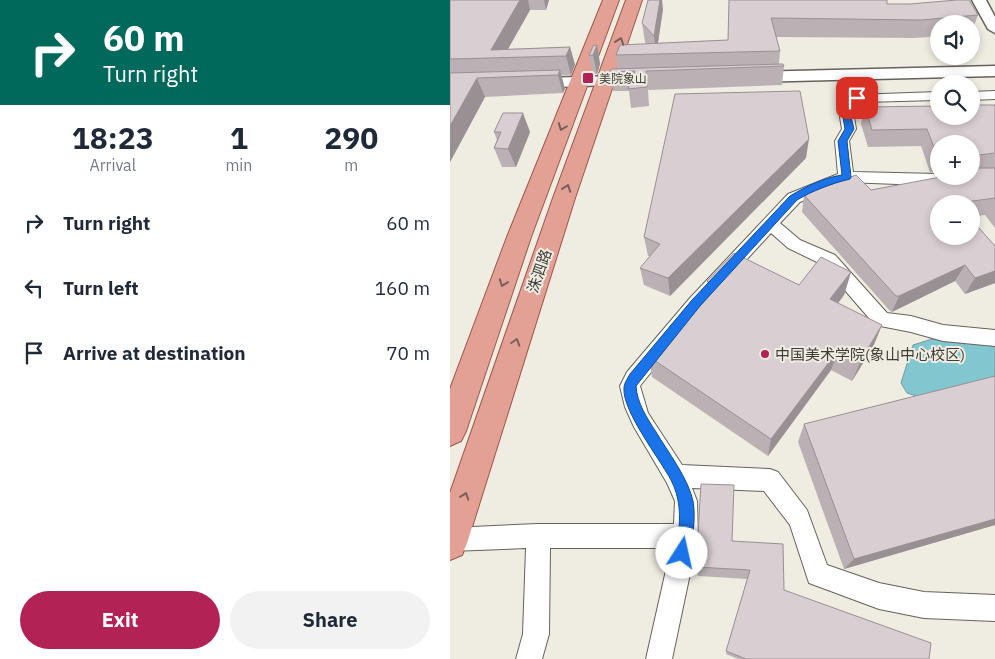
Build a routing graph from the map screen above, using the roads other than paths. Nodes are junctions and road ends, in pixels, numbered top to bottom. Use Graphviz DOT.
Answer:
graph roads {
  1 [pos="611,0"];
  2 [pos="634,0"];
  3 [pos="979,0"];
  4 [pos="995,29"];
  5 [pos="995,71"];
  6 [pos="735,78"];
  7 [pos="639,80"];
  8 [pos="593,81"];
  9 [pos="516,83"];
  10 [pos="995,95"];
  11 [pos="930,96"];
  12 [pos="980,96"];
  13 [pos="846,177"];
  14 [pos="995,178"];
  15 [pos="770,224"];
  16 [pos="995,338"];
  17 [pos="450,431"];
  18 [pos="676,476"];
  19 [pos="538,536"];
  20 [pos="686,536"];
  21 [pos="450,540"];
  22 [pos="995,608"];
  23 [pos="529,659"];
  24 [pos="659,659"];
  1 -- 8 [label="main road, 洙泗路"];
  8 -- 2 [label="main road, 洙泗路, one-way"];
  3 -- 4 [label="street"];
  5 -- 6 [label="street"];
  7 -- 8 [label="street"];
  8 -- 9 [label="street"];
  8 -- 17 [label="main road, 洙泗路, one-way"];
  21 -- 8 [label="main road, 洙泗路, one-way"];
  10 -- 12 [label="street"];
  11 -- 13 [label="street"];
  13 -- 14 [label="street"];
  13 -- 15 [label="street"];
  15 -- 16 [label="street"];
  15 -- 18 [label="street"];
  18 -- 20 [label="street"];
  18 -- 22 [label="street"];
  19 -- 20 [label="street"];
  19 -- 21 [label="street"];
  19 -- 23 [label="street"];
  20 -- 24 [label="street"];
}
